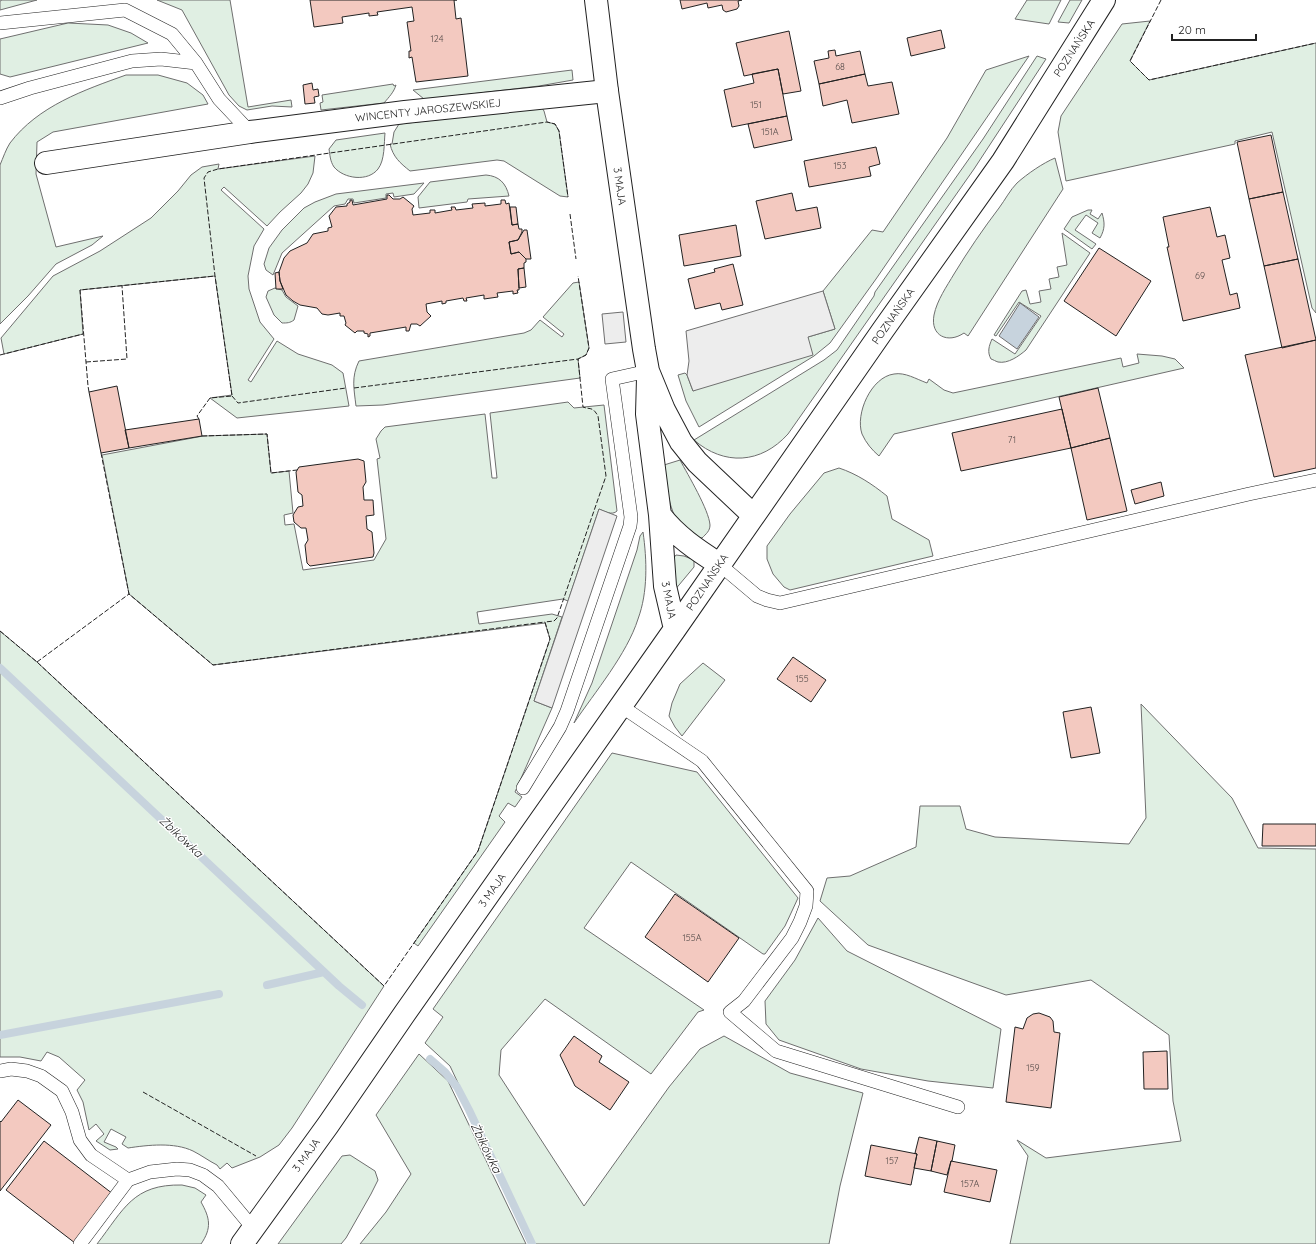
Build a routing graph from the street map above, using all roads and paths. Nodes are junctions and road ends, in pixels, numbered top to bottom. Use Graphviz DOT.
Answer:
graph roads {
  1 [pos="596,0"];
  2 [pos="1104,0"];
  3 [pos="0,23"];
  4 [pos="196,63"];
  5 [pos="606,91"];
  6 [pos="0,98"];
  7 [pos="250,132"];
  8 [pos="46,163"];
  9 [pos="648,371"];
  10 [pos="1316,480"];
  11 [pos="660,515"];
  12 [pos="753,515"];
  13 [pos="719,564"];
  14 [pos="675,629"];
  15 [pos="621,706"];
  16 [pos="523,788"];
  17 [pos="0,1070"];
  18 [pos="958,1108"];
  19 [pos="128,1180"];
  20 [pos="247,1236"];
  21 [pos="80,1244"];
  1 -- 5 [label="main road, 3 MAJA"];
  2 -- 12 [label="main road, POZNAŃSKA"];
  3 -- 4 [label="lane"];
  4 -- 6 [label="lane"];
  4 -- 7 [label="lane"];
  5 -- 7 [label="main road, WINCENTY JAROSZEWSKIEJ"];
  5 -- 9 [label="main road, 3 MAJA"];
  7 -- 8 [label="main road, WINCENTY JAROSZEWSKIEJ"];
  9 -- 11 [label="main road, 3 MAJA"];
  9 -- 12 [label="main road, 3 MAJA"];
  9 -- 16 [label="lane"];
  10 -- 13 [label="lane"];
  11 -- 13 [label="main road"];
  11 -- 14 [label="main road, 3 MAJA"];
  12 -- 13 [label="main road, POZNAŃSKA"];
  13 -- 14 [label="main road, POZNAŃSKA"];
  14 -- 15 [label="main road, 3 MAJA"];
  15 -- 18 [label="lane"];
  15 -- 20 [label="main road, 3 MAJA"];
  17 -- 19 [label="lane"];
  19 -- 20 [label="lane"];
  19 -- 21 [label="lane"];
}
